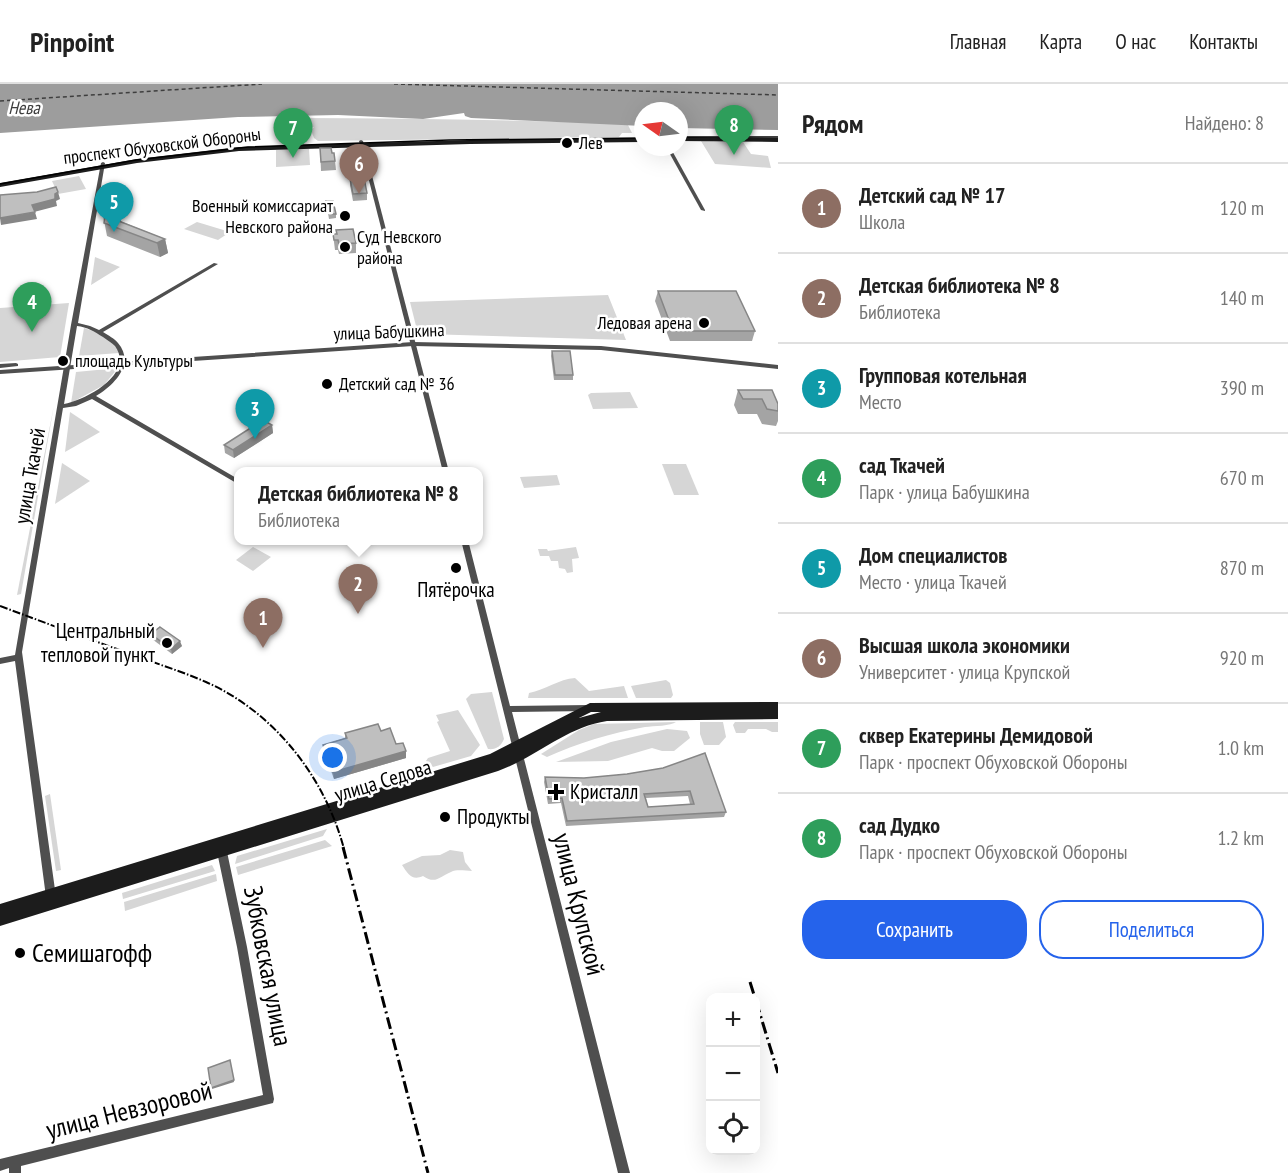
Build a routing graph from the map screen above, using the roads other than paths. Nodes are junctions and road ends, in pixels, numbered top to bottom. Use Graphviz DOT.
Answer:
graph roads {
  1 [pos="634,140"];
  2 [pos="688,140"];
  3 [pos="778,140"];
  4 [pos="361,143"];
  5 [pos="673,156"];
  6 [pos="103,165"];
  7 [pos="0,183"];
  8 [pos="703,210"];
  9 [pos="216,264"];
  10 [pos="74,325"];
  11 [pos="99,332"];
  12 [pos="413,341"];
  13 [pos="123,361"];
  14 [pos="778,362"];
  15 [pos="68,365"];
  16 [pos="0,366"];
  17 [pos="778,367"];
  18 [pos="0,372"];
  19 [pos="91,396"];
  20 [pos="64,407"];
  21 [pos="445,467"];
  22 [pos="234,480"];
  23 [pos="465,545"];
  24 [pos="18,657"];
  25 [pos="0,661"];
  26 [pos="778,706"];
  27 [pos="590,708"];
  28 [pos="508,709"];
  29 [pos="778,714"];
  30 [pos="518,753"];
  31 [pos="221,847"];
  32 [pos="51,899"];
  33 [pos="0,910"];
  34 [pos="0,920"];
  35 [pos="269,1099"];
  36 [pos="0,1165"];
  37 [pos="15,1167"];
  38 [pos="624,1173"];
  1 -- 4 [label="main road, проспект Обуховской Обороны"];
  2 -- 3 [label="main road"];
  4 -- 6 [label="main road, проспект Обуховской Обороны"];
  4 -- 12 [label="street"];
  5 -- 8 [label="street"];
  6 -- 7 [label="main road, проспект Обуховской Обороны"];
  6 -- 10 [label="street, улица Ткачей"];
  9 -- 11 [label="street"];
  10 -- 11 [label="street"];
  10 -- 15 [label="street, улица Ткачей"];
  11 -- 13 [label="street"];
  12 -- 13 [label="street, улица Бабушкина"];
  12 -- 14 [label="street, улица Бабушкина"];
  12 -- 17 [label="street, улица Бабушкина"];
  12 -- 21 [label="street"];
  13 -- 15 [label="street, улица Бабушкина"];
  13 -- 19 [label="street"];
  15 -- 16 [label="street, улица Бабушкина"];
  15 -- 18 [label="street, улица Бабушкина"];
  15 -- 20 [label="street, улица Ткачей"];
  19 -- 20 [label="street"];
  19 -- 22 [label="street"];
  20 -- 24 [label="street, улица Ткачей"];
  23 -- 28 [label="street, улица Крупской"];
  24 -- 25 [label="street"];
  24 -- 32 [label="street, улица Ткачей"];
  26 -- 27 [label="main road, улица Седова"];
  27 -- 28 [label="street, улица Седова"];
  27 -- 30 [label="main road, улица Седова"];
  28 -- 30 [label="street, улица Крупской"];
  29 -- 30 [label="main road, улица Седова"];
  30 -- 31 [label="main road, улица Седова"];
  30 -- 38 [label="street, улица Крупской"];
  31 -- 32 [label="main road, улица Седова"];
  31 -- 35 [label="street, Зубковская улица"];
  32 -- 33 [label="main road, улица Седова"];
  32 -- 34 [label="main road, улица Седова"];
  35 -- 37 [label="street, улица Невзоровой"];
  36 -- 37 [label="street, улица Невзоровой"];
}
